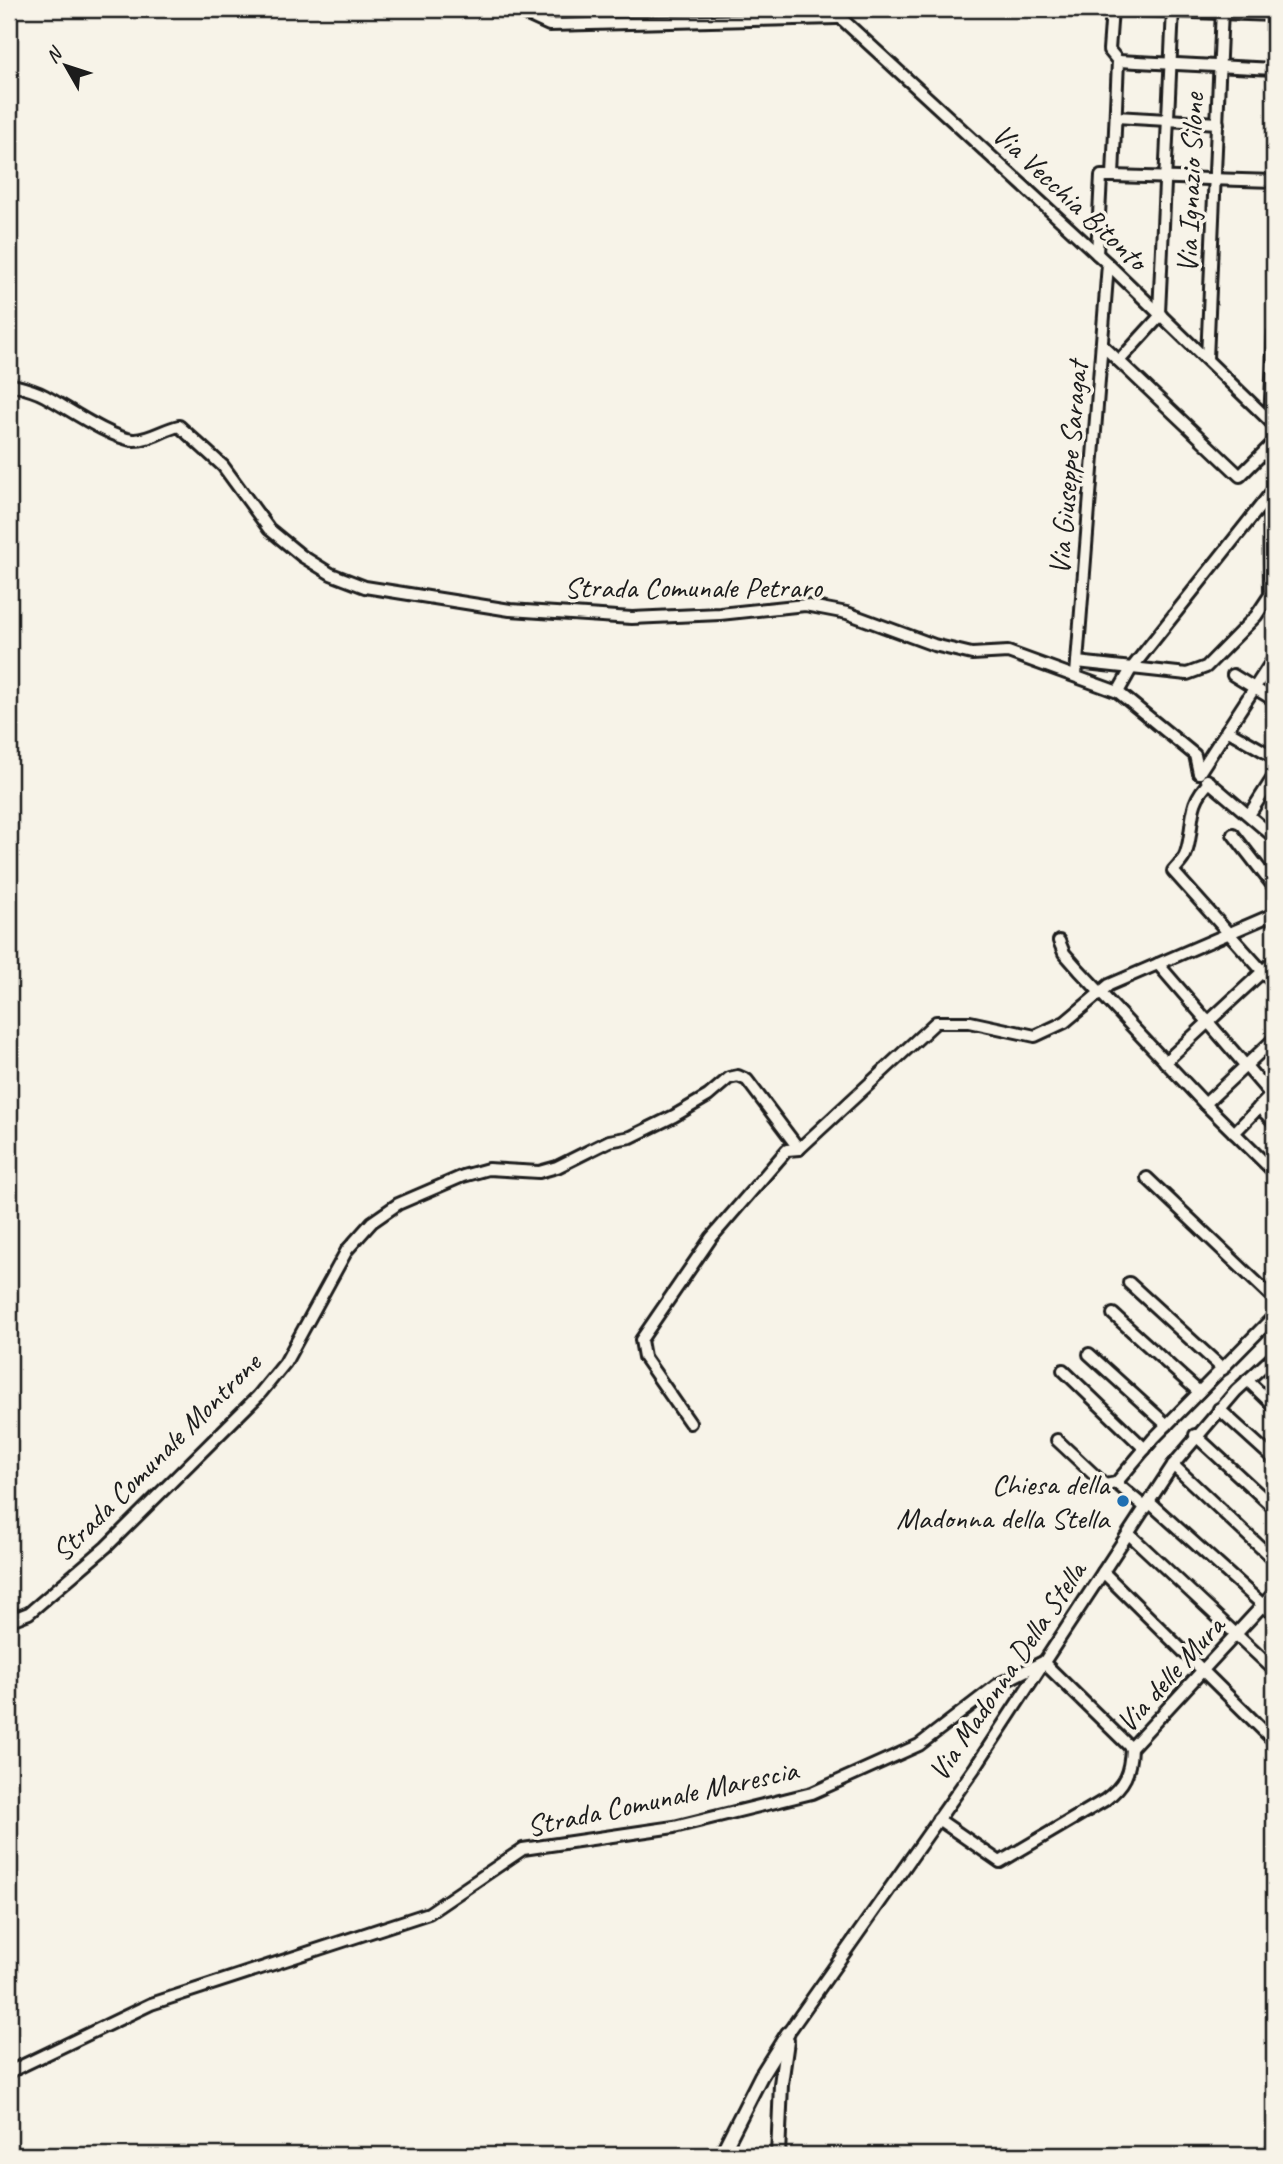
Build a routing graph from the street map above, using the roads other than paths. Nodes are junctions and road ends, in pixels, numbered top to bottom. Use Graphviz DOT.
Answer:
graph roads {
  1 [pos="514,9"];
  2 [pos="1112,9"];
  3 [pos="1173,10"];
  4 [pos="1222,11"];
  5 [pos="834,13"];
  6 [pos="1274,15"];
  7 [pos="1118,61"];
  8 [pos="1170,65"];
  9 [pos="1220,67"];
  10 [pos="1274,69"];
  11 [pos="1116,117"];
  12 [pos="1169,120"];
  13 [pos="1218,123"];
  14 [pos="1113,176"];
  15 [pos="1167,178"];
  16 [pos="1216,179"];
  17 [pos="1274,181"];
  18 [pos="1097,254"];
  19 [pos="1108,264"];
  20 [pos="1160,314"];
  21 [pos="1274,333"];
  22 [pos="1102,345"];
  23 [pos="1207,359"];
  24 [pos="1119,361"];
  25 [pos="9,384"];
  26 [pos="1272,423"];
  27 [pos="1274,442"];
  28 [pos="1272,492"];
  29 [pos="1274,659"];
  30 [pos="1077,663"];
  31 [pos="1130,669"];
  32 [pos="1076,675"];
  33 [pos="1233,676"];
  34 [pos="1254,688"];
  35 [pos="1118,692"];
  36 [pos="1274,700"];
  37 [pos="1227,730"];
  38 [pos="1274,757"];
  39 [pos="1199,773"];
  40 [pos="1274,776"];
  41 [pos="1210,782"];
  42 [pos="1249,816"];
  43 [pos="1233,834"];
  44 [pos="1274,837"];
  45 [pos="1274,887"];
  46 [pos="1274,914"];
  47 [pos="1228,933"];
  48 [pos="1059,941"];
  49 [pos="1274,961"];
  50 [pos="1158,964"];
  51 [pos="1263,972"];
  52 [pos="1274,984"];
  53 [pos="1100,992"];
  54 [pos="1208,1022"];
  55 [pos="1274,1039"];
  56 [pos="1165,1062"];
  57 [pos="1246,1066"];
  58 [pos="1273,1094"];
  59 [pos="1205,1104"];
  60 [pos="1259,1107"];
  61 [pos="1274,1122"];
  62 [pos="1234,1133"];
  63 [pos="799,1149"];
  64 [pos="1274,1172"];
  65 [pos="1147,1178"];
  66 [pos="1129,1283"];
  67 [pos="1274,1299"];
  68 [pos="1114,1314"];
  69 [pos="1274,1316"];
  70 [pos="1089,1354"];
  71 [pos="1274,1356"];
  72 [pos="1223,1369"];
  73 [pos="1063,1370"];
  74 [pos="1247,1380"];
  75 [pos="1199,1392"];
  76 [pos="1274,1406"];
  77 [pos="1219,1409"];
  78 [pos="690,1423"];
  79 [pos="1167,1424"];
  80 [pos="1195,1435"];
  81 [pos="1058,1440"];
  82 [pos="1145,1449"];
  83 [pos="1274,1459"];
  84 [pos="1173,1465"];
  85 [pos="1116,1483"];
  86 [pos="1147,1505"];
  87 [pos="1274,1508"];
  88 [pos="1129,1534"];
  89 [pos="1274,1560"];
  90 [pos="1103,1572"];
  91 [pos="1274,1593"];
  92 [pos="1264,1605"];
  93 [pos="9,1609"];
  94 [pos="1274,1615"];
  95 [pos="1237,1635"];
  96 [pos="1043,1662"];
  97 [pos="1274,1670"];
  98 [pos="1204,1672"];
  99 [pos="1274,1741"];
  100 [pos="1131,1748"];
  101 [pos="938,1819"];
  102 [pos="788,2034"];
  103 [pos="9,2072"];
  104 [pos="721,2155"];
  105 [pos="778,2155"];
  1 -- 5 [label="street"];
  2 -- 3 [label="street"];
  2 -- 7 [label="street"];
  3 -- 4 [label="street"];
  3 -- 8 [label="street"];
  4 -- 6 [label="street"];
  4 -- 9 [label="street, Via Ignazio Silone"];
  5 -- 18 [label="street, Via Vecchia Bitonto"];
  7 -- 8 [label="street"];
  7 -- 11 [label="street"];
  8 -- 9 [label="street"];
  8 -- 12 [label="street"];
  9 -- 10 [label="street"];
  9 -- 13 [label="street, Via Ignazio Silone"];
  11 -- 12 [label="street"];
  11 -- 14 [label="street"];
  12 -- 13 [label="street"];
  12 -- 15 [label="street"];
  13 -- 16 [label="street, Via Ignazio Silone"];
  14 -- 15 [label="street"];
  14 -- 18 [label="street"];
  15 -- 16 [label="street"];
  15 -- 20 [label="street"];
  16 -- 17 [label="street"];
  16 -- 23 [label="street, Via Ignazio Silone"];
  18 -- 19 [label="street, Via Vecchia Bitonto"];
  19 -- 20 [label="street, Via Vecchia Bitonto"];
  19 -- 22 [label="street, Via Giuseppe Saragat"];
  20 -- 23 [label="street, Via Vecchia Bitonto"];
  20 -- 24 [label="street"];
  21 -- 26 [label="street"];
  22 -- 24 [label="street"];
  22 -- 30 [label="street, Via Giuseppe Saragat"];
  23 -- 26 [label="street, Via Vecchia Bitonto"];
  24 -- 27 [label="street"];
  25 -- 32 [label="street, Strada Comunale Petraro"];
  28 -- 31 [label="street"];
  28 -- 31 [label="street"];
  29 -- 34 [label="street"];
  30 -- 31 [label="street"];
  30 -- 32 [label="street, Via Giuseppe Saragat"];
  31 -- 35 [label="street"];
  32 -- 35 [label="street, Strada Comunale Petraro"];
  33 -- 34 [label="street"];
  34 -- 36 [label="street"];
  34 -- 37 [label="street"];
  35 -- 39 [label="street, Strada Comunale Petraro"];
  37 -- 38 [label="street"];
  37 -- 39 [label="street"];
  39 -- 41 [label="street"];
  40 -- 42 [label="street"];
  41 -- 42 [label="street"];
  41 -- 47 [label="street"];
  42 -- 44 [label="street"];
  43 -- 45 [label="street"];
  46 -- 47 [label="street"];
  47 -- 50 [label="street"];
  47 -- 51 [label="street"];
  48 -- 53 [label="street"];
  49 -- 51 [label="street"];
  50 -- 53 [label="street"];
  50 -- 54 [label="street"];
  51 -- 52 [label="street"];
  51 -- 54 [label="street"];
  53 -- 56 [label="street"];
  53 -- 63 [label="street"];
  54 -- 56 [label="street"];
  54 -- 57 [label="street"];
  55 -- 57 [label="street"];
  56 -- 59 [label="street"];
  57 -- 58 [label="street"];
  57 -- 59 [label="street"];
  58 -- 60 [label="street"];
  59 -- 62 [label="street"];
  60 -- 61 [label="street"];
  60 -- 62 [label="street"];
  62 -- 64 [label="street"];
  63 -- 78 [label="street"];
  63 -- 93 [label="street, Strada Comunale Montrone"];
  65 -- 67 [label="street"];
  66 -- 72 [label="street"];
  68 -- 75 [label="street"];
  69 -- 72 [label="street"];
  70 -- 79 [label="street"];
  71 -- 74 [label="street, Via Madonna Della Stella"];
  72 -- 75 [label="street"];
  73 -- 82 [label="street"];
  74 -- 76 [label="street"];
  74 -- 77 [label="street, Via Madonna Della Stella"];
  75 -- 79 [label="street"];
  77 -- 80 [label="street, Via Madonna Della Stella"];
  77 -- 83 [label="street"];
  79 -- 82 [label="street"];
  80 -- 84 [label="street, Via Madonna Della Stella"];
  80 -- 87 [label="street"];
  81 -- 85 [label="street"];
  82 -- 85 [label="street"];
  84 -- 86 [label="street, Via Madonna Della Stella"];
  84 -- 89 [label="street"];
  85 -- 86 [label="street"];
  86 -- 88 [label="street, Via Madonna Della Stella"];
  86 -- 92 [label="street"];
  88 -- 90 [label="street, Via Madonna Della Stella"];
  88 -- 95 [label="street"];
  90 -- 96 [label="street, Via Madonna Della Stella"];
  90 -- 98 [label="street"];
  91 -- 92 [label="street, Via delle Mura"];
  92 -- 94 [label="street"];
  92 -- 95 [label="street, Via delle Mura"];
  95 -- 97 [label="street"];
  95 -- 98 [label="street, Via delle Mura"];
  96 -- 100 [label="street"];
  96 -- 101 [label="street, Via Madonna Della Stella"];
  96 -- 103 [label="street, Strada Comunale Marescia"];
  98 -- 99 [label="street"];
  98 -- 100 [label="street, Via delle Mura"];
  100 -- 101 [label="street, Via delle Mura"];
  101 -- 102 [label="street, Via Madonna Della Stella"];
  102 -- 104 [label="main road"];
  102 -- 105 [label="main road"];
}
